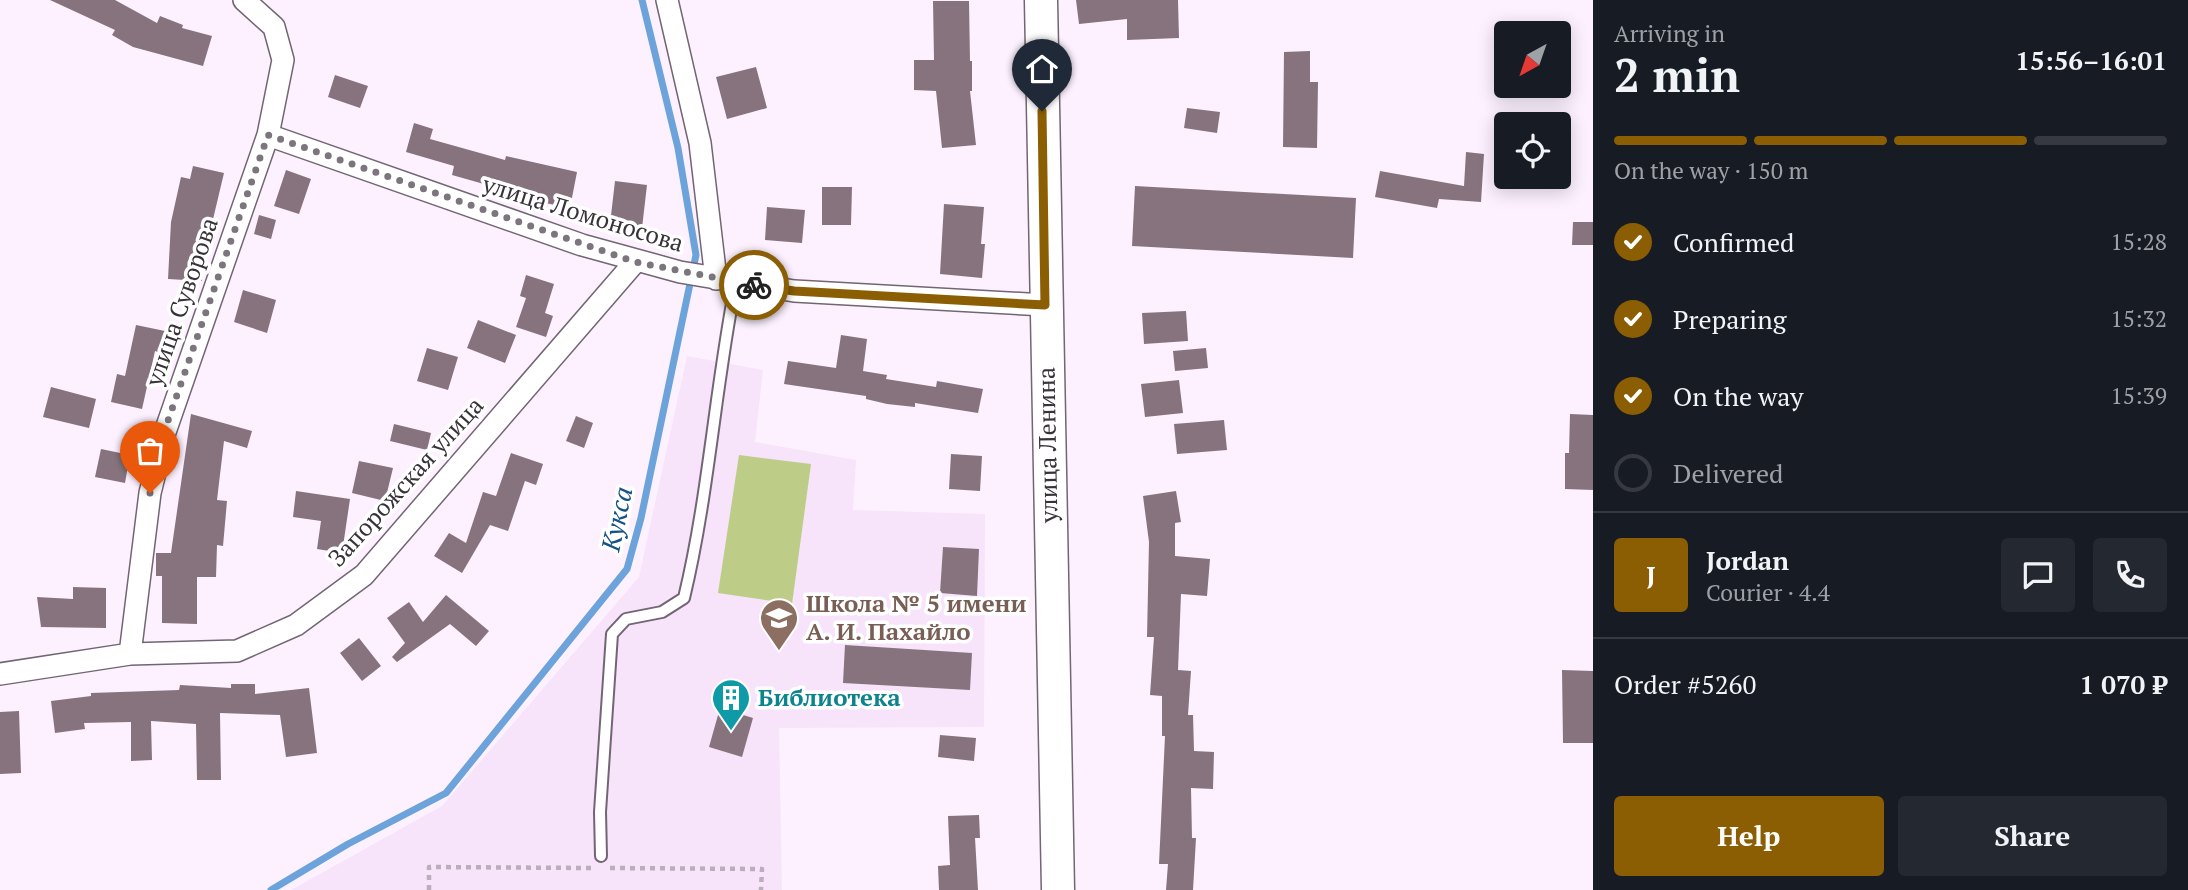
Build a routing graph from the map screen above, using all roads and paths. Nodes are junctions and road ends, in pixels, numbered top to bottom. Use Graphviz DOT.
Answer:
graph roads {
  1 [pos="244,0"];
  2 [pos="667,0"];
  3 [pos="1041,0"];
  4 [pos="268,135"];
  5 [pos="635,262"];
  6 [pos="718,279"];
  7 [pos="1045,305"];
  8 [pos="130,654"];
  9 [pos="0,674"];
  10 [pos="601,856"];
  11 [pos="429,890"];
  12 [pos="761,890"];
  13 [pos="1058,890"];
  1 -- 4 [label="street"];
  2 -- 6 [label="street"];
  3 -- 7 [label="street, улица Ленина"];
  4 -- 5 [label="street, улица Ломоносова"];
  4 -- 8 [label="street, улица Суворова"];
  5 -- 6 [label="street, улица Ломоносова"];
  5 -- 8 [label="street, Запорожская улица"];
  6 -- 7 [label="street, улица Ломоносова"];
  6 -- 10 [label="lane"];
  7 -- 13 [label="street, улица Ленина"];
  8 -- 9 [label="street, Запорожская улица"];
  11 -- 12 [label="path"];
}
